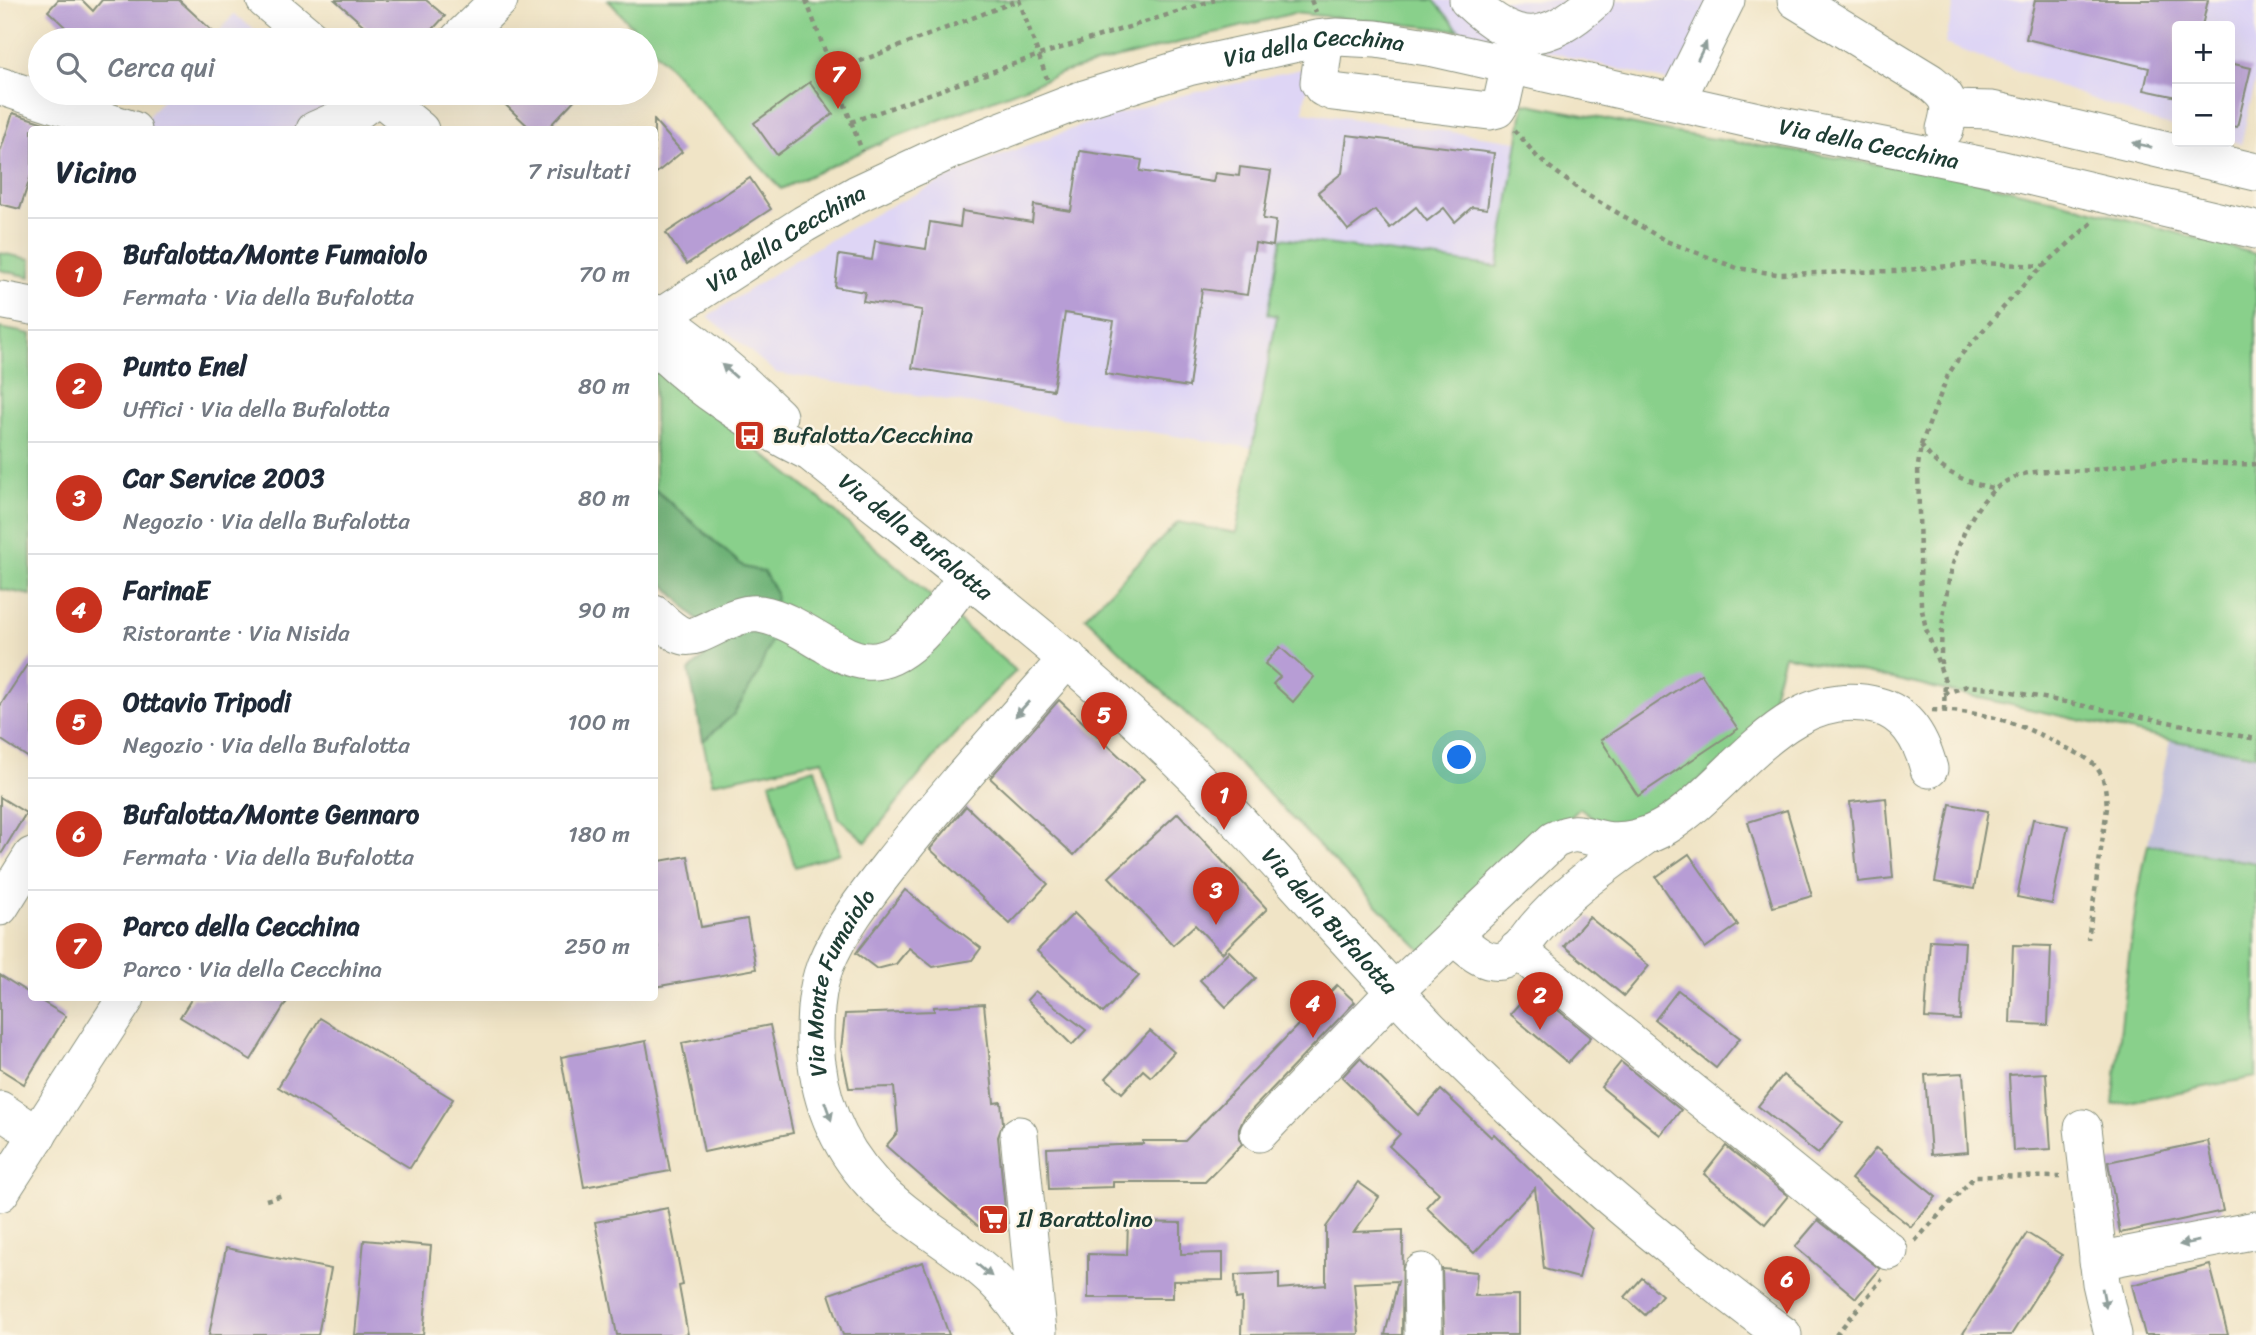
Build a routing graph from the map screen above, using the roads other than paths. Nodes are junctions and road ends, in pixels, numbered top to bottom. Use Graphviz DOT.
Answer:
graph roads {
  1 [pos="265,0"];
  2 [pos="499,0"];
  3 [pos="1468,0"];
  4 [pos="1595,0"];
  5 [pos="1727,0"];
  6 [pos="1796,0"];
  7 [pos="299,28"];
  8 [pos="470,28"];
  9 [pos="1325,38"];
  10 [pos="1510,65"];
  11 [pos="0,86"];
  12 [pos="28,95"];
  13 [pos="1676,101"];
  14 [pos="57,105"];
  15 [pos="391,105"];
  16 [pos="1950,108"];
  17 [pos="121,126"];
  18 [pos="324,126"];
  19 [pos="1938,156"];
  20 [pos="2256,172"];
  21 [pos="2255,227"];
  22 [pos="0,300"];
  23 [pos="28,305"];
  24 [pos="658,323"];
  25 [pos="658,325"];
  26 [pos="966,578"];
  27 [pos="658,618"];
  28 [pos="1068,658"];
  29 [pos="1928,769"];
  30 [pos="1647,835"];
  31 [pos="28,862"];
  32 [pos="1497,895"];
  33 [pos="1556,905"];
  34 [pos="0,907"];
  35 [pos="1454,936"];
  36 [pos="1517,950"];
  37 [pos="1395,991"];
  38 [pos="124,1001"];
  39 [pos="0,1110"];
  40 [pos="2083,1128"];
  41 [pos="1259,1132"];
  42 [pos="38,1135"];
  43 [pos="1019,1135"];
  44 [pos="0,1193"];
  45 [pos="2256,1230"];
  46 [pos="1895,1257"];
  47 [pos="2098,1261"];
  48 [pos="1422,1272"];
  49 [pos="1035,1335"];
  50 [pos="1423,1335"];
  51 [pos="1783,1335"];
  52 [pos="2113,1335"];
  1 -- 7 [label="street"];
  2 -- 8 [label="street"];
  3 -- 4 [label="street"];
  13 -- 5 [label="street, one-way"];
  6 -- 16 [label="street"];
  9 -- 10 [label="street, Via della Cecchina"];
  9 -- 10 [label="street"];
  9 -- 24 [label="street, Via della Cecchina"];
  10 -- 13 [label="street, Via della Cecchina"];
  11 -- 12 [label="street"];
  13 -- 19 [label="street, Via della Cecchina"];
  14 -- 17 [label="street"];
  15 -- 18 [label="street"];
  16 -- 19 [label="street"];
  20 -- 16 [label="street, one-way"];
  19 -- 21 [label="street, Via della Cecchina"];
  22 -- 23 [label="street"];
  25 -- 26 [label="street, Via della Bufalotta"];
  26 -- 27 [label="street"];
  26 -- 28 [label="street, Via della Bufalotta"];
  28 -- 37 [label="street, Via della Bufalotta"];
  28 -- 49 [label="street, Via Monte Fumaiolo, one-way"];
  29 -- 30 [label="street"];
  30 -- 32 [label="street"];
  30 -- 33 [label="street"];
  31 -- 34 [label="street"];
  32 -- 33 [label="street"];
  32 -- 35 [label="street"];
  33 -- 36 [label="street"];
  35 -- 36 [label="street"];
  35 -- 37 [label="street"];
  36 -- 46 [label="street"];
  37 -- 41 [label="street"];
  37 -- 51 [label="street, Via della Bufalotta"];
  38 -- 42 [label="street"];
  39 -- 42 [label="street"];
  40 -- 47 [label="street"];
  42 -- 44 [label="street"];
  43 -- 49 [label="street"];
  45 -- 47 [label="street, one-way"];
  47 -- 52 [label="street, one-way"];
  48 -- 50 [label="street"];
}
